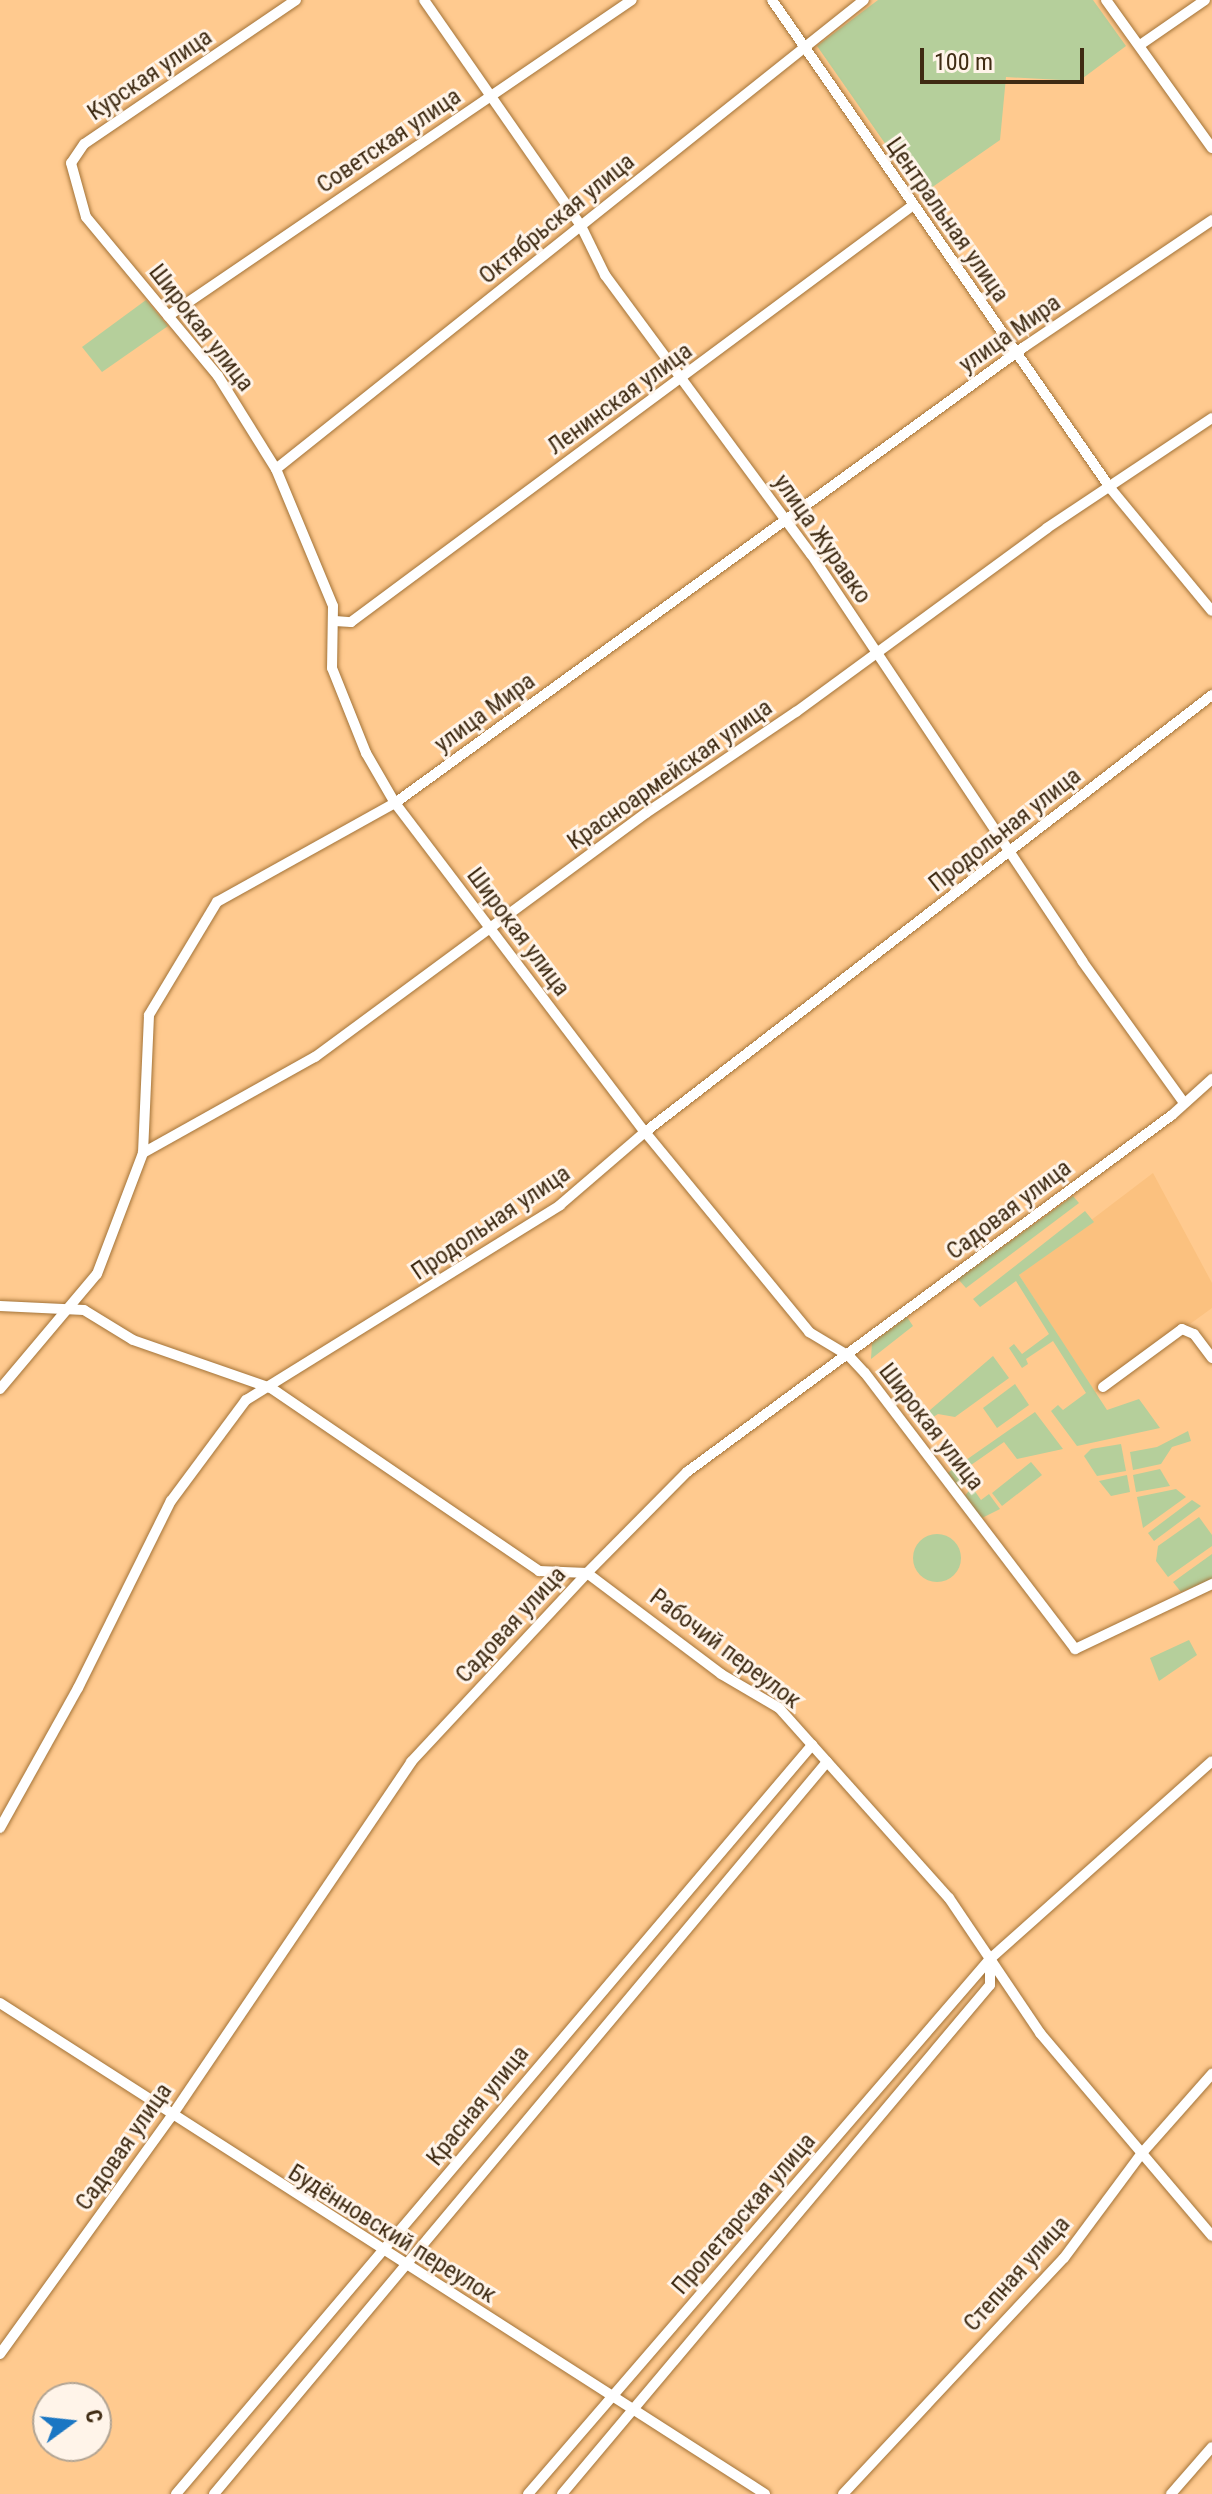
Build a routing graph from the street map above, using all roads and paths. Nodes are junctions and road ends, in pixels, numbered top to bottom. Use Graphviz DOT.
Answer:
graph roads {
  1 [pos="296,0"];
  2 [pos="424,0"];
  3 [pos="632,0"];
  4 [pos="772,0"];
  5 [pos="864,0"];
  6 [pos="1106,0"];
  7 [pos="1205,0"];
  8 [pos="1140,45"];
  9 [pos="804,46"];
  10 [pos="493,94"];
  11 [pos="1212,148"];
  12 [pos="71,163"];
  13 [pos="912,206"];
  14 [pos="1212,220"];
  15 [pos="581,226"];
  16 [pos="168,316"];
  17 [pos="1014,353"];
  18 [pos="682,379"];
  19 [pos="1212,418"];
  20 [pos="276,469"];
  21 [pos="1111,489"];
  22 [pos="785,521"];
  23 [pos="1212,611"];
  24 [pos="335,621"];
  25 [pos="351,622"];
  26 [pos="334,640"];
  27 [pos="877,653"];
  28 [pos="1212,695"];
  29 [pos="395,803"];
  30 [pos="1009,851"];
  31 [pos="489,928"];
  32 [pos="1212,1079"];
  33 [pos="1184,1103"];
  34 [pos="645,1132"];
  35 [pos="143,1153"];
  36 [pos="3,1306"];
  37 [pos="65,1308"];
  38 [pos="849,1356"];
  39 [pos="1212,1358"];
  40 [pos="1103,1387"];
  41 [pos="271,1388"];
  42 [pos="0,1389"];
  43 [pos="587,1573"];
  44 [pos="1212,1584"];
  45 [pos="812,1745"];
  46 [pos="1212,1761"];
  47 [pos="827,1762"];
  48 [pos="0,1828"];
  49 [pos="990,1959"];
  50 [pos="0,2003"];
  51 [pos="1212,2074"];
  52 [pos="171,2117"];
  53 [pos="1142,2153"];
  54 [pos="1212,2236"];
  55 [pos="383,2252"];
  56 [pos="404,2265"];
  57 [pos="0,2354"];
  58 [pos="613,2396"];
  59 [pos="635,2410"];
  60 [pos="1212,2447"];
  61 [pos="176,2494"];
  62 [pos="214,2494"];
  63 [pos="528,2494"];
  64 [pos="562,2494"];
  65 [pos="765,2494"];
  66 [pos="843,2494"];
  67 [pos="1171,2494"];
  1 -- 12 [label="street, Курская улица"];
  2 -- 10 [label="street, улица Журавко"];
  3 -- 10 [label="street, Советская улица"];
  4 -- 9 [label="street, Центральная улица"];
  5 -- 9 [label="street, Октябрьская улица"];
  6 -- 8 [label="street"];
  7 -- 8 [label="street"];
  8 -- 11 [label="street"];
  9 -- 13 [label="street, Центральная улица"];
  9 -- 15 [label="street, Октябрьская улица"];
  10 -- 15 [label="street, улица Журавко"];
  10 -- 16 [label="street, Советская улица"];
  12 -- 16 [label="street, Широкая улица"];
  13 -- 17 [label="street, Центральная улица"];
  13 -- 18 [label="street, Ленинская улица"];
  14 -- 17 [label="street, улица Мира"];
  15 -- 18 [label="street, улица Журавко"];
  15 -- 20 [label="street, Октябрьская улица"];
  16 -- 20 [label="street, Широкая улица"];
  17 -- 21 [label="street, Центральная улица"];
  17 -- 22 [label="street, улица Мира"];
  18 -- 22 [label="street, улица Журавко"];
  18 -- 25 [label="street, Ленинская улица"];
  19 -- 21 [label="street, Красноармейская улица"];
  20 -- 24 [label="street, Широкая улица"];
  21 -- 23 [label="street, Центральная улица"];
  21 -- 27 [label="street, Красноармейская улица"];
  22 -- 27 [label="street, улица Журавко"];
  22 -- 29 [label="street, улица Мира"];
  24 -- 25 [label="street"];
  24 -- 26 [label="street, Широкая улица"];
  25 -- 26 [label="street, Ленинская улица"];
  26 -- 29 [label="street, Широкая улица"];
  27 -- 30 [label="street, улица Журавко"];
  27 -- 31 [label="street, Красноармейская улица"];
  28 -- 30 [label="street, Продольная улица"];
  29 -- 31 [label="street, Широкая улица"];
  29 -- 35 [label="street, улица Мира"];
  30 -- 33 [label="street, улица Журавко"];
  30 -- 34 [label="street, Продольная улица"];
  31 -- 34 [label="street, Широкая улица"];
  31 -- 35 [label="street, Красноармейская улица"];
  32 -- 33 [label="street, Садовая улица"];
  33 -- 38 [label="street, Садовая улица"];
  34 -- 38 [label="street, Широкая улица"];
  34 -- 41 [label="street, Продольная улица"];
  35 -- 37 [label="street, улица Мира"];
  36 -- 37 [label="street"];
  37 -- 41 [label="street"];
  37 -- 42 [label="street, улица Мира"];
  38 -- 43 [label="street, Садовая улица"];
  38 -- 44 [label="street, Широкая улица"];
  39 -- 40 [label="street"];
  41 -- 43 [label="street"];
  41 -- 48 [label="street, Продольная улица"];
  43 -- 45 [label="street, Рабочий переулок"];
  43 -- 52 [label="street, Садовая улица"];
  45 -- 47 [label="street, Рабочий переулок"];
  45 -- 55 [label="street, Красная улица"];
  46 -- 49 [label="street, Пролетарская улица"];
  47 -- 49 [label="street, Рабочий переулок"];
  47 -- 56 [label="street, Красная улица"];
  49 -- 53 [label="street, Рабочий переулок"];
  49 -- 58 [label="street, Пролетарская улица"];
  49 -- 59 [label="street, Пролетарская улица"];
  50 -- 52 [label="street, Будённовский переулок"];
  51 -- 53 [label="street, Степная улица"];
  52 -- 55 [label="street, Будённовский переулок"];
  52 -- 57 [label="street, Садовая улица"];
  53 -- 54 [label="street, Рабочий переулок"];
  53 -- 66 [label="street, Степная улица"];
  55 -- 56 [label="street, Будённовский переулок"];
  55 -- 61 [label="street, Красная улица"];
  56 -- 58 [label="street, Будённовский переулок"];
  56 -- 62 [label="street, Красная улица"];
  58 -- 59 [label="street, Будённовский переулок"];
  58 -- 63 [label="street, Пролетарская улица"];
  59 -- 64 [label="street, Пролетарская улица"];
  59 -- 65 [label="street, Будённовский переулок"];
  60 -- 67 [label="street"];
}
